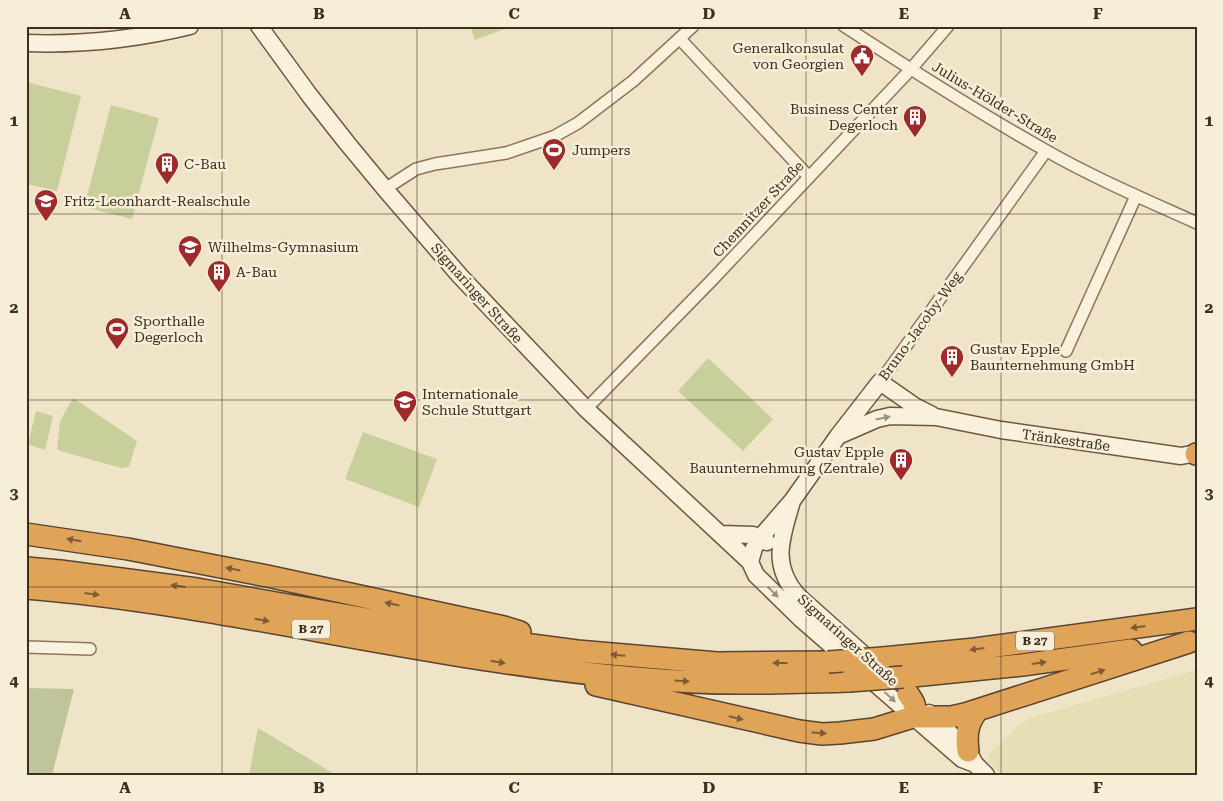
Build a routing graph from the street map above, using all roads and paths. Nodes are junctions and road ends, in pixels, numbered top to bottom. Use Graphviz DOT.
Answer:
graph roads {
  1 [pos="190,26"];
  2 [pos="259,26"];
  3 [pos="693,26"];
  4 [pos="844,26"];
  5 [pos="948,26"];
  6 [pos="680,38"];
  7 [pos="26,43"];
  8 [pos="911,69"];
  9 [pos="1046,151"];
  10 [pos="809,177"];
  11 [pos="384,189"];
  12 [pos="1136,196"];
  13 [pos="1197,223"];
  14 [pos="1066,351"];
  15 [pos="880,382"];
  16 [pos="586,409"];
  17 [pos="936,417"];
  18 [pos="838,436"];
  19 [pos="1196,454"];
  20 [pos="792,501"];
  21 [pos="26,534"];
  22 [pos="722,534"];
  23 [pos="760,538"];
  24 [pos="780,554"];
  25 [pos="750,562"];
  26 [pos="26,568"];
  27 [pos="26,588"];
  28 [pos="1193,619"];
  29 [pos="433,631"];
  30 [pos="456,636"];
  31 [pos="1193,642"];
  32 [pos="26,647"];
  33 [pos="90,649"];
  34 [pos="564,671"];
  35 [pos="906,685"];
  36 [pos="977,710"];
  37 [pos="923,718"];
  38 [pos="976,763"];
  1 -- 7 [label="main road"];
  2 -- 11 [label="main road, Sigmaringer Straße"];
  3 -- 6 [label="street"];
  4 -- 8 [label="street, Julius-Hölder-Straße"];
  5 -- 8 [label="street, Chemnitzer Straße"];
  6 -- 10 [label="street"];
  6 -- 11 [label="street"];
  8 -- 9 [label="street, Julius-Hölder-Straße"];
  8 -- 10 [label="street, Chemnitzer Straße"];
  9 -- 12 [label="street, Julius-Hölder-Straße"];
  9 -- 15 [label="street, Bruno-Jacoby-Weg"];
  10 -- 16 [label="street, Chemnitzer Straße"];
  11 -- 16 [label="main road, Sigmaringer Straße"];
  12 -- 13 [label="street, Julius-Hölder-Straße"];
  12 -- 14 [label="street"];
  15 -- 17 [label="main road, Tränkestraße"];
  15 -- 18 [label="main road, Bruno-Jacoby-Weg"];
  16 -- 22 [label="main road, Sigmaringer Straße"];
  18 -- 17 [label="main road, Tränkestraße, one-way"];
  17 -- 19 [label="main road, Tränkestraße"];
  18 -- 20 [label="main road, Bruno-Jacoby-Weg"];
  20 -- 23 [label="main road, Bruno-Jacoby-Weg"];
  20 -- 24 [label="main road, Bruno-Jacoby-Weg"];
  29 -- 21 [label="highway, one-way"];
  22 -- 23 [label="main road"];
  22 -- 25 [label="main road, Sigmaringer Straße"];
  23 -- 24 [label="main road"];
  23 -- 25 [label="main road, Bruno-Jacoby-Weg"];
  24 -- 35 [label="main road, Sigmaringer Straße"];
  25 -- 37 [label="main road, Sigmaringer Straße, one-way"];
  29 -- 26 [label="highway, B 27, one-way"];
  27 -- 29 [label="highway, B 27, one-way"];
  28 -- 30 [label="highway, B 27, one-way, bridge"];
  29 -- 30 [label="highway"];
  29 -- 30 [label="highway, B 27"];
  30 -- 34 [label="highway, B 27, one-way"];
  35 -- 31 [label="highway, B 27, one-way"];
  36 -- 31 [label="highway, one-way"];
  32 -- 33 [label="street"];
  34 -- 35 [label="highway, B 27, one-way, bridge"];
  34 -- 37 [label="highway, B 27, one-way"];
  35 -- 37 [label="highway"];
  36 -- 37 [label="highway"];
  36 -- 38 [label="highway"];
  37 -- 38 [label="main road, Sigmaringer Straße"];
}
